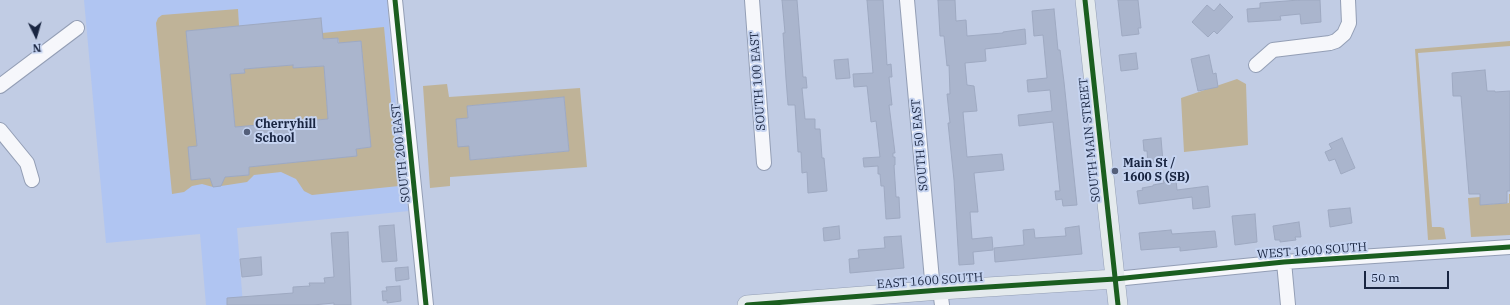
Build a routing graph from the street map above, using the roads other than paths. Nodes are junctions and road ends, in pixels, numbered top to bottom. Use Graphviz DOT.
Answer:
graph roads {
  1 [pos="395,0"];
  2 [pos="752,0"];
  3 [pos="907,0"];
  4 [pos="1085,0"];
  5 [pos="1348,0"];
  6 [pos="77,28"];
  7 [pos="1256,65"];
  8 [pos="0,86"];
  9 [pos="0,130"];
  10 [pos="764,163"];
  11 [pos="32,180"];
  12 [pos="1510,247"];
  13 [pos="1284,262"];
  14 [pos="1115,279"];
  15 [pos="938,295"];
  16 [pos="774,304"];
  17 [pos="426,305"];
  18 [pos="747,305"];
  19 [pos="1118,305"];
  20 [pos="1288,305"];
  1 -- 17 [label="street, SOUTH 200 EAST"];
  2 -- 10 [label="street, SOUTH 100 EAST"];
  3 -- 15 [label="street, SOUTH 50 EAST"];
  4 -- 14 [label="street, SOUTH MAIN STREET"];
  5 -- 7 [label="street"];
  6 -- 8 [label="street"];
  9 -- 11 [label="street"];
  12 -- 13 [label="street, WEST 1600 SOUTH"];
  13 -- 14 [label="street, WEST 1600 SOUTH"];
  13 -- 20 [label="street"];
  14 -- 15 [label="street, EAST 1600 SOUTH"];
  14 -- 19 [label="street, SOUTH MAIN STREET"];
  15 -- 16 [label="street, EAST 1600 SOUTH"];
  16 -- 18 [label="street, EAST 1600 SOUTH"];
}
